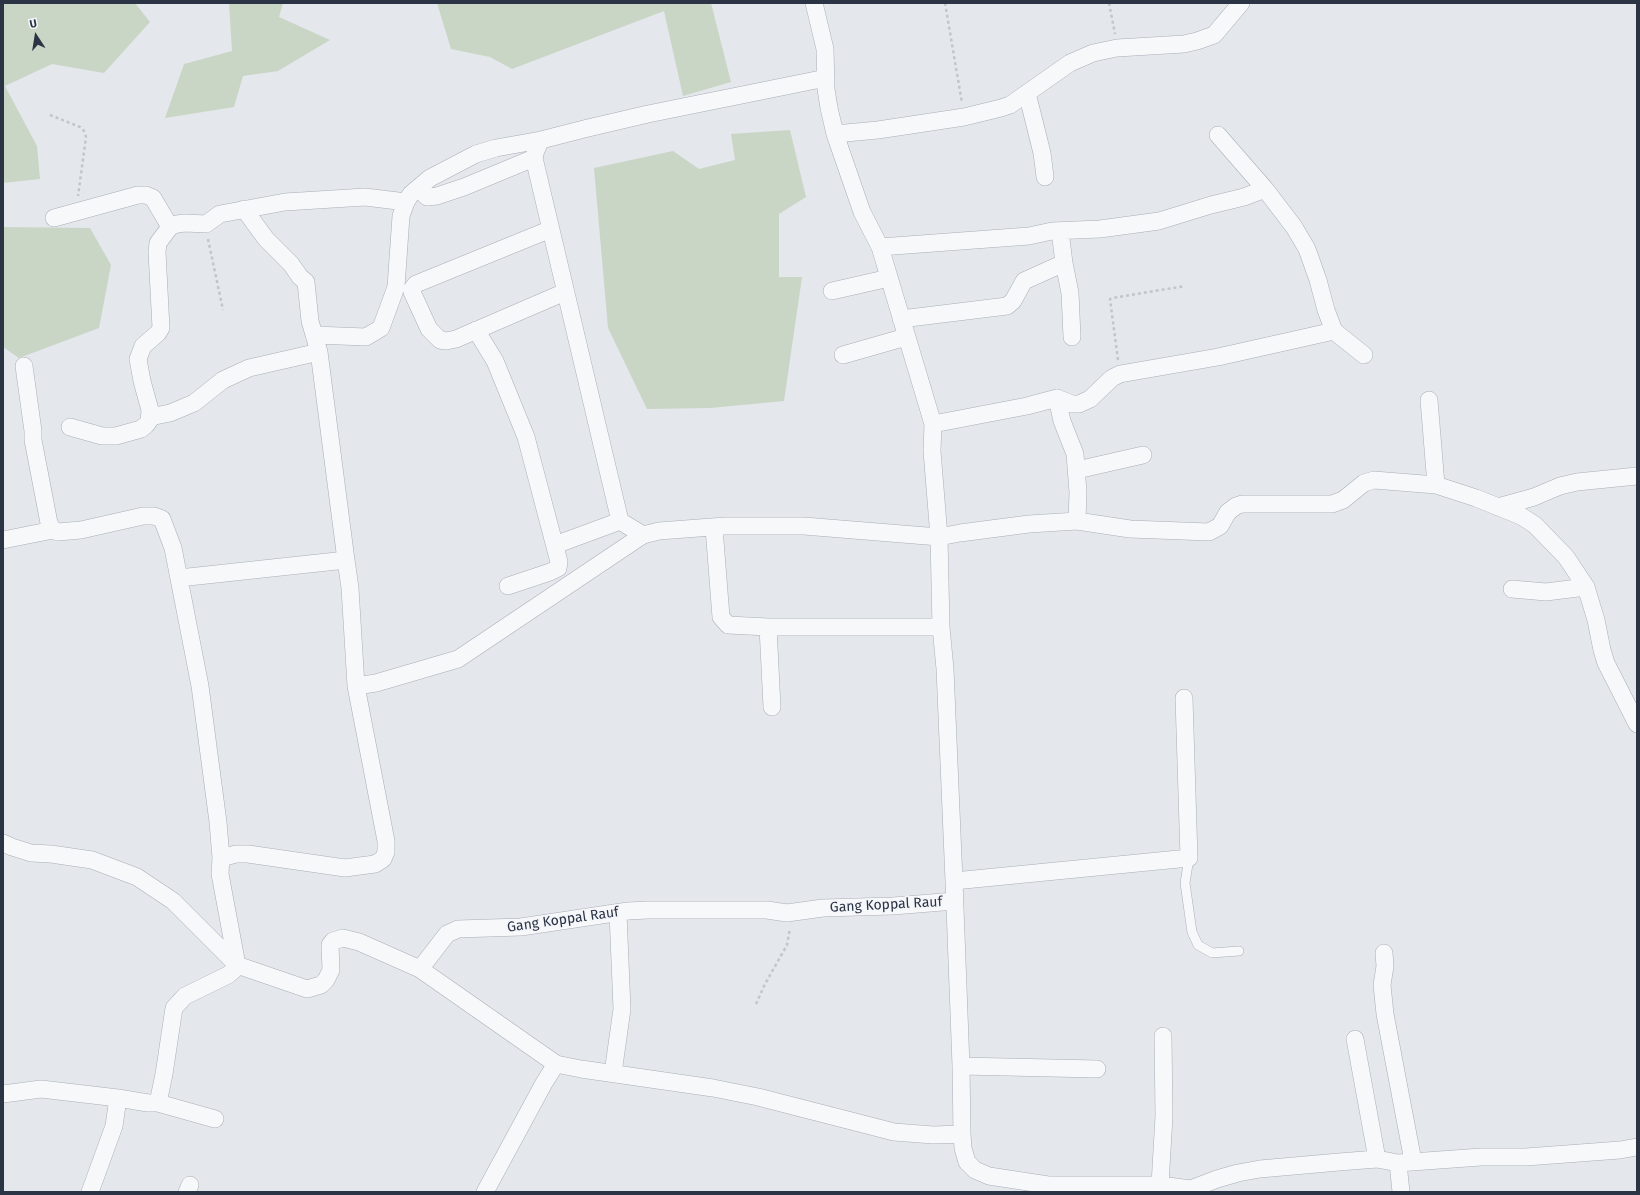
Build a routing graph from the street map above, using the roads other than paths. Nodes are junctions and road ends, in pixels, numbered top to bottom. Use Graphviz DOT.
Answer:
graph roads {
  1 [pos="814,3"];
  2 [pos="1241,3"];
  3 [pos="826,78"];
  4 [pos="1027,93"];
  5 [pos="835,134"];
  6 [pos="1218,135"];
  7 [pos="541,140"];
  8 [pos="534,158"];
  9 [pos="1045,177"];
  10 [pos="419,189"];
  11 [pos="1265,189"];
  12 [pos="406,202"];
  13 [pos="244,209"];
  14 [pos="54,218"];
  15 [pos="170,227"];
  16 [pos="552,229"];
  17 [pos="1060,231"];
  18 [pos="880,247"];
  19 [pos="1064,263"];
  20 [pos="888,278"];
  21 [pos="832,291"];
  22 [pos="565,292"];
  23 [pos="901,319"];
  24 [pos="476,330"];
  25 [pos="1334,331"];
  26 [pos="314,335"];
  27 [pos="906,337"];
  28 [pos="1072,337"];
  29 [pos="320,352"];
  30 [pos="843,355"];
  31 [pos="1364,355"];
  32 [pos="24,366"];
  33 [pos="1056,398"];
  34 [pos="1429,400"];
  35 [pos="150,416"];
  36 [pos="933,424"];
  37 [pos="70,428"];
  38 [pos="1143,455"];
  39 [pos="1077,470"];
  40 [pos="1637,476"];
  41 [pos="1436,485"];
  42 [pos="1498,507"];
  43 [pos="620,521"];
  44 [pos="1077,521"];
  45 [pos="714,528"];
  46 [pos="53,530"];
  47 [pos="643,536"];
  48 [pos="939,537"];
  49 [pos="3,540"];
  50 [pos="555,545"];
  51 [pos="346,560"];
  52 [pos="179,578"];
  53 [pos="508,586"];
  54 [pos="1586,587"];
  55 [pos="1512,589"];
  56 [pos="768,627"];
  57 [pos="941,627"];
  58 [pos="356,686"];
  59 [pos="1184,698"];
  60 [pos="772,707"];
  61 [pos="1637,724"];
  62 [pos="3,843"];
  63 [pos="221,858"];
  64 [pos="1188,858"];
  65 [pos="954,881"];
  66 [pos="955,901"];
  67 [pos="618,913"];
  68 [pos="1239,951"];
  69 [pos="1384,953"];
  70 [pos="237,965"];
  71 [pos="420,969"];
  72 [pos="1163,1036"];
  73 [pos="1355,1039"];
  74 [pos="556,1064"];
  75 [pos="961,1066"];
  76 [pos="1097,1070"];
  77 [pos="613,1073"];
  78 [pos="3,1094"];
  79 [pos="118,1098"];
  80 [pos="158,1103"];
  81 [pos="215,1119"];
  82 [pos="962,1134"];
  83 [pos="1637,1147"];
  84 [pos="1377,1159"];
  85 [pos="1405,1162"];
  86 [pos="1160,1185"];
  87 [pos="1075,1189"];
  88 [pos="1191,1190"];
  89 [pos="90,1192"];
  90 [pos="485,1192"];
  91 [pos="1401,1192"];
  1 -- 3 [label="street"];
  2 -- 4 [label="street"];
  3 -- 5 [label="street"];
  3 -- 7 [label="street"];
  4 -- 5 [label="street"];
  4 -- 9 [label="street"];
  5 -- 18 [label="street"];
  6 -- 11 [label="street"];
  7 -- 8 [label="street"];
  7 -- 10 [label="street"];
  8 -- 10 [label="street"];
  8 -- 16 [label="street"];
  10 -- 12 [label="street"];
  11 -- 17 [label="street"];
  11 -- 25 [label="street"];
  12 -- 13 [label="street"];
  12 -- 26 [label="street"];
  13 -- 15 [label="street"];
  13 -- 26 [label="street"];
  14 -- 15 [label="street"];
  15 -- 35 [label="street"];
  16 -- 22 [label="street"];
  16 -- 24 [label="street"];
  17 -- 18 [label="street"];
  17 -- 19 [label="street"];
  18 -- 20 [label="street"];
  19 -- 23 [label="street"];
  19 -- 28 [label="street"];
  20 -- 21 [label="street"];
  20 -- 23 [label="street"];
  22 -- 24 [label="street"];
  22 -- 43 [label="street"];
  23 -- 27 [label="street"];
  24 -- 50 [label="street"];
  25 -- 31 [label="street"];
  25 -- 33 [label="street"];
  26 -- 29 [label="street"];
  27 -- 30 [label="street"];
  27 -- 36 [label="street"];
  29 -- 35 [label="street"];
  29 -- 51 [label="street"];
  32 -- 46 [label="street"];
  33 -- 36 [label="street"];
  33 -- 39 [label="street"];
  34 -- 41 [label="street"];
  35 -- 37 [label="street"];
  36 -- 48 [label="street"];
  38 -- 39 [label="street"];
  39 -- 44 [label="street"];
  40 -- 42 [label="street"];
  41 -- 42 [label="street"];
  41 -- 44 [label="street"];
  42 -- 54 [label="street"];
  43 -- 47 [label="street"];
  43 -- 50 [label="street"];
  44 -- 48 [label="street"];
  45 -- 47 [label="street"];
  45 -- 48 [label="street"];
  45 -- 56 [label="street"];
  46 -- 49 [label="street"];
  46 -- 52 [label="street"];
  47 -- 58 [label="street"];
  48 -- 57 [label="street"];
  50 -- 53 [label="street"];
  51 -- 52 [label="street"];
  51 -- 58 [label="street"];
  52 -- 63 [label="street"];
  54 -- 55 [label="street"];
  54 -- 61 [label="street"];
  56 -- 57 [label="street"];
  56 -- 60 [label="street"];
  57 -- 65 [label="street"];
  58 -- 63 [label="street"];
  59 -- 64 [label="street"];
  62 -- 70 [label="street"];
  63 -- 70 [label="street"];
  64 -- 65 [label="street"];
  64 -- 68 [label="lane"];
  65 -- 66 [label="street"];
  66 -- 67 [label="street, Gang Koppal Rauf"];
  66 -- 75 [label="street"];
  67 -- 71 [label="street, Gang Koppal Rauf"];
  67 -- 77 [label="street"];
  69 -- 85 [label="street"];
  70 -- 71 [label="street"];
  70 -- 80 [label="street"];
  71 -- 74 [label="street"];
  72 -- 86 [label="street"];
  73 -- 84 [label="street"];
  74 -- 77 [label="street"];
  74 -- 90 [label="street"];
  75 -- 76 [label="street"];
  75 -- 82 [label="street"];
  77 -- 82 [label="street"];
  78 -- 79 [label="street"];
  79 -- 80 [label="street"];
  79 -- 89 [label="street"];
  80 -- 81 [label="street"];
  82 -- 87 [label="street"];
  83 -- 85 [label="street"];
  84 -- 85 [label="street"];
  84 -- 88 [label="street"];
  85 -- 91 [label="street"];
  86 -- 87 [label="street"];
  86 -- 88 [label="street"];
}
